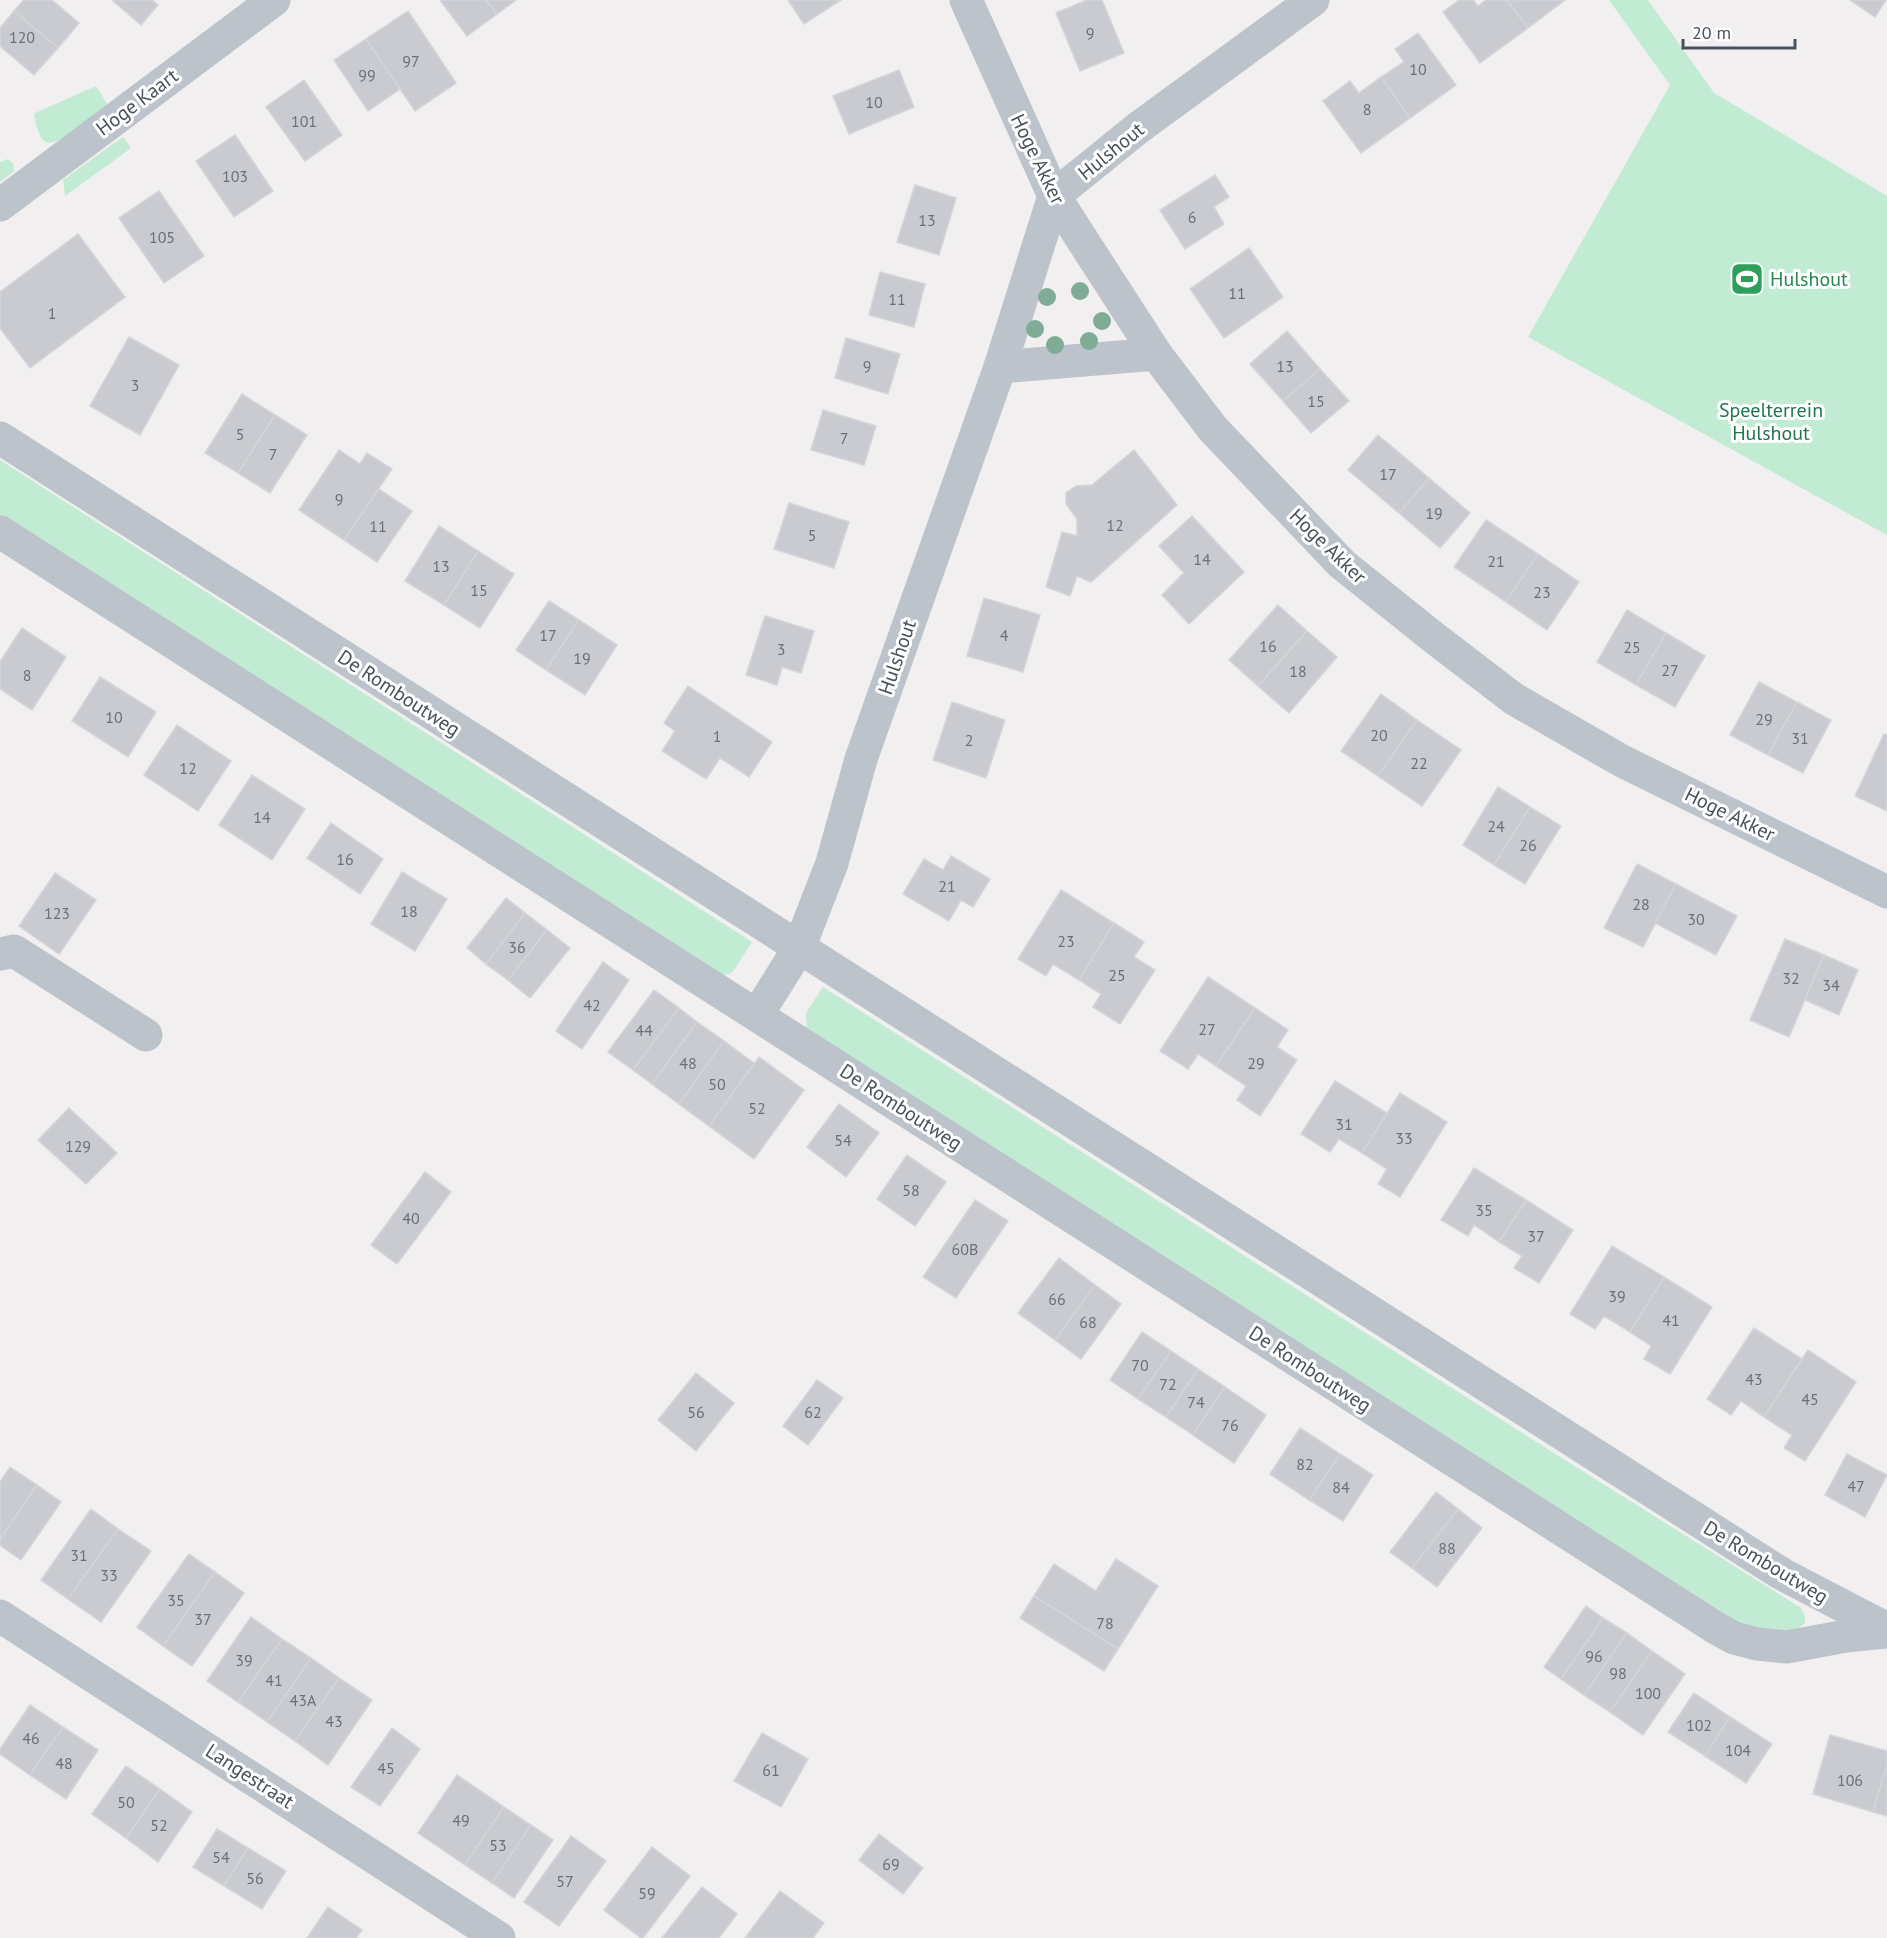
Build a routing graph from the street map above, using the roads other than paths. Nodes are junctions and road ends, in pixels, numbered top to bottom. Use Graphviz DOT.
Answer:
graph roads {
  1 [pos="274,0"];
  2 [pos="966,0"];
  3 [pos="1313,0"];
  4 [pos="1054,196"];
  5 [pos="0,205"];
  6 [pos="1156,354"];
  7 [pos="1000,367"];
  8 [pos="0,438"];
  9 [pos="0,532"];
  10 [pos="1887,892"];
  11 [pos="799,948"];
  12 [pos="0,954"];
  13 [pos="757,1015"];
  14 [pos="146,1035"];
  15 [pos="0,1616"];
  16 [pos="1887,1630"];
  17 [pos="499,1938"];
  1 -- 5 [label="street, Hoge Kaart"];
  2 -- 4 [label="street, Hoge Akker"];
  3 -- 4 [label="street, Hulshout"];
  4 -- 6 [label="street, Hoge Akker"];
  4 -- 7 [label="street, Hulshout"];
  6 -- 7 [label="street"];
  6 -- 10 [label="street, Hoge Akker"];
  7 -- 11 [label="street, Hulshout"];
  8 -- 11 [label="street, De Romboutweg"];
  9 -- 13 [label="street, De Romboutweg"];
  11 -- 13 [label="street"];
  11 -- 16 [label="street, De Romboutweg"];
  12 -- 14 [label="street"];
  13 -- 16 [label="street, De Romboutweg"];
  15 -- 17 [label="street, Langestraat"];
}
